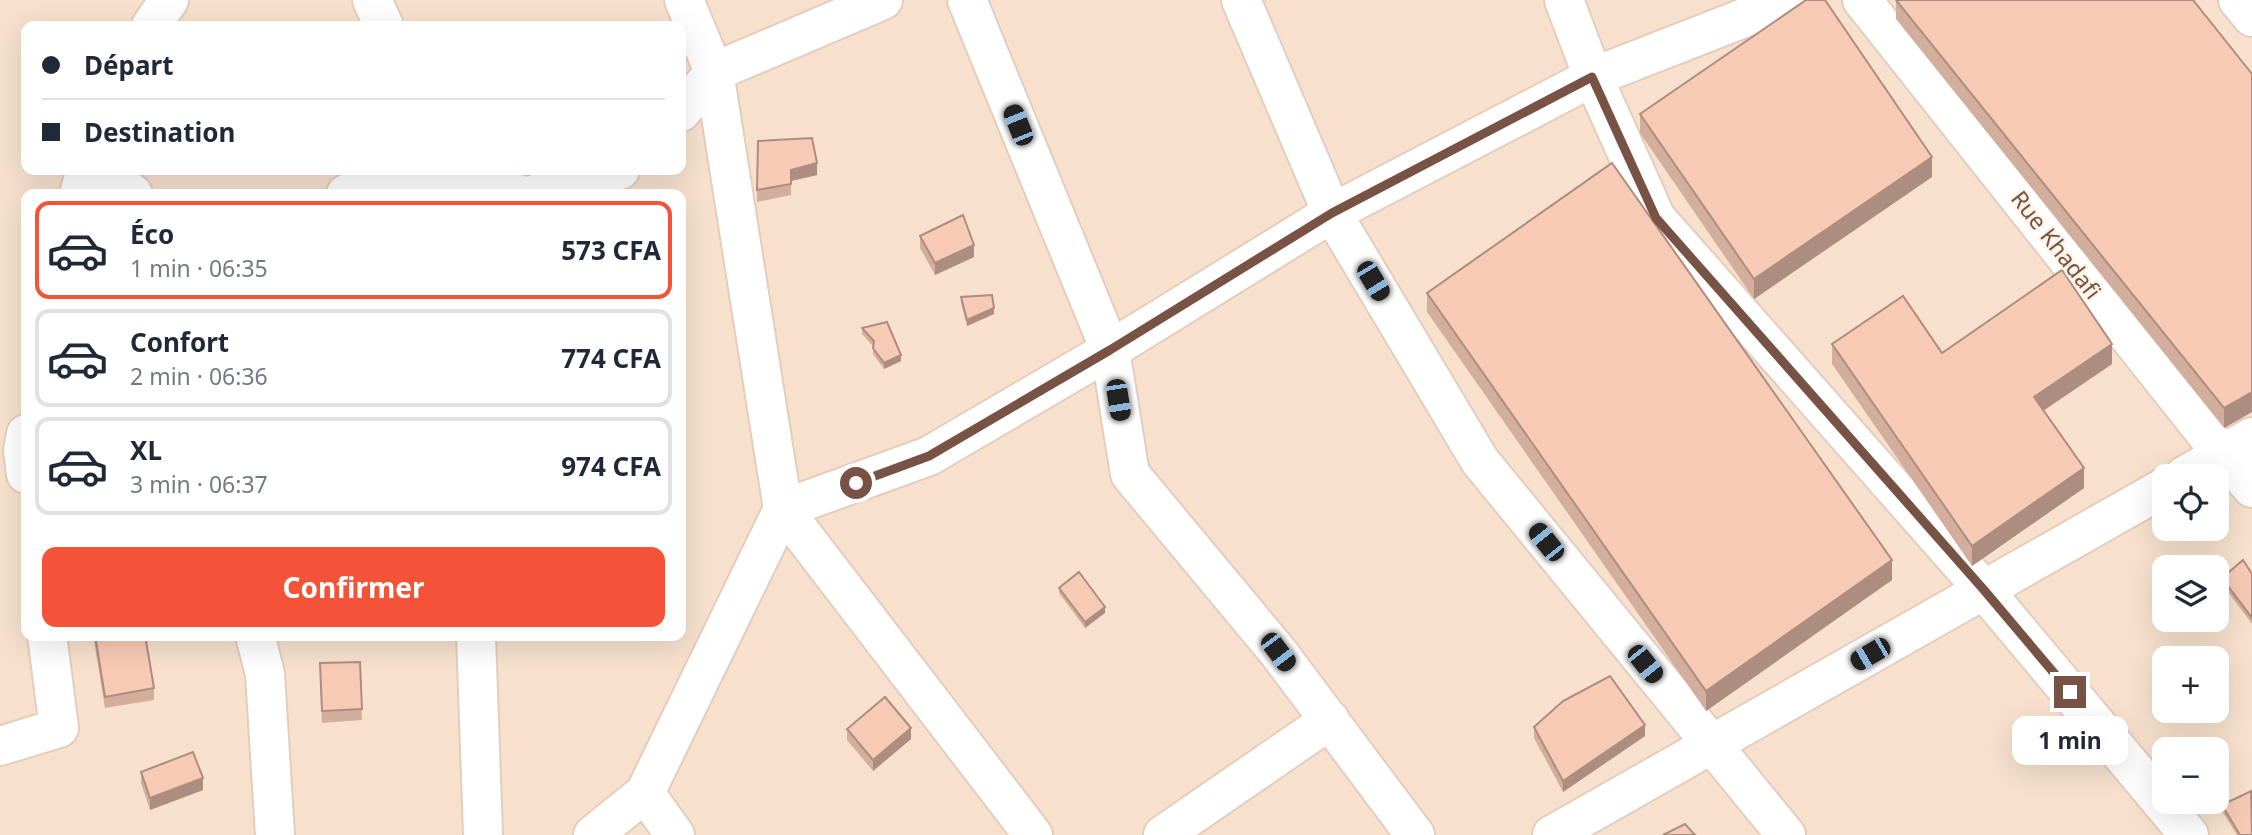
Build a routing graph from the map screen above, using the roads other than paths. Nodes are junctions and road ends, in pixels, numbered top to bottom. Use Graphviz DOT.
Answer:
graph roads {
  1 [pos="169,0"];
  2 [pos="372,0"];
  3 [pos="684,0"];
  4 [pos="883,0"];
  5 [pos="967,0"];
  6 [pos="1241,0"];
  7 [pos="1564,0"];
  8 [pos="1790,0"];
  9 [pos="1862,0"];
  10 [pos="2238,0"];
  11 [pos="2252,17"];
  12 [pos="154,21"];
  13 [pos="382,21"];
  14 [pos="714,72"];
  15 [pos="1592,77"];
  16 [pos="686,106"];
  17 [pos="106,175"];
  18 [pos="395,175"];
  19 [pos="424,175"];
  20 [pos="602,175"];
  21 [pos="458,182"];
  22 [pos="126,189"];
  23 [pos="359,189"];
  24 [pos="494,189"];
  25 [pos="553,189"];
  26 [pos="1332,213"];
  27 [pos="1110,350"];
  28 [pos="2237,446"];
  29 [pos="2205,464"];
  30 [pos="2252,488"];
  31 [pos="2152,494"];
  32 [pos="783,509"];
  33 [pos="1984,590"];
  34 [pos="48,641"];
  35 [pos="257,641"];
  36 [pos="476,641"];
  37 [pos="1330,720"];
  38 [pos="1710,745"];
  39 [pos="0,746"];
  40 [pos="645,793"];
  41 [pos="275,835"];
  42 [pos="483,835"];
  43 [pos="593,835"];
  44 [pos="675,835"];
  45 [pos="1033,835"];
  46 [pos="1163,835"];
  47 [pos="1415,835"];
  48 [pos="1552,835"];
  49 [pos="1786,835"];
  50 [pos="2189,835"];
  1 -- 12 [label="street"];
  2 -- 13 [label="street"];
  3 -- 14 [label="street"];
  4 -- 14 [label="street"];
  5 -- 27 [label="street"];
  6 -- 26 [label="street"];
  7 -- 15 [label="street"];
  8 -- 15 [label="street"];
  9 -- 28 [label="street, Rue Khadafi"];
  10 -- 11 [label="street"];
  14 -- 16 [label="street"];
  14 -- 32 [label="street"];
  15 -- 26 [label="street"];
  15 -- 33 [label="street"];
  17 -- 22 [label="street"];
  18 -- 23 [label="street"];
  19 -- 21 [label="street"];
  20 -- 25 [label="street"];
  21 -- 24 [label="street"];
  26 -- 27 [label="street"];
  26 -- 38 [label="street"];
  27 -- 32 [label="street"];
  27 -- 37 [label="street"];
  28 -- 29 [label="street"];
  28 -- 30 [label="street, Rue Khadafi"];
  31 -- 33 [label="street"];
  32 -- 40 [label="street"];
  32 -- 45 [label="street"];
  33 -- 38 [label="street"];
  33 -- 50 [label="street"];
  34 -- 39 [label="street"];
  35 -- 41 [label="street"];
  36 -- 42 [label="street"];
  37 -- 46 [label="street"];
  37 -- 47 [label="street"];
  38 -- 48 [label="street"];
  38 -- 49 [label="street"];
  40 -- 43 [label="street"];
  40 -- 44 [label="street"];
}
